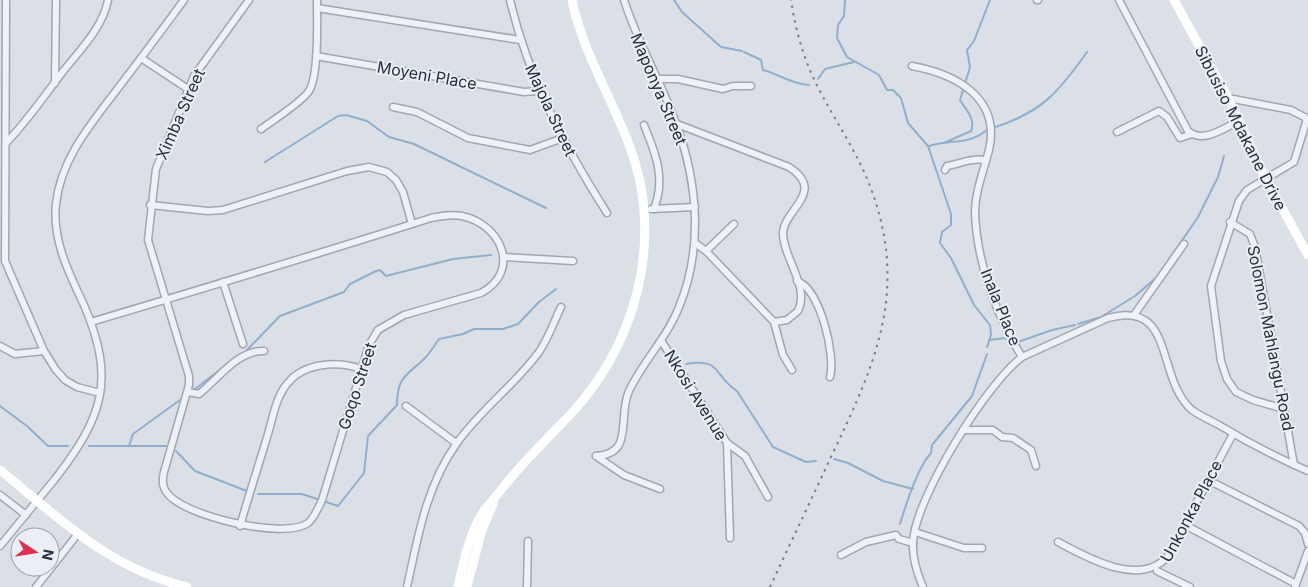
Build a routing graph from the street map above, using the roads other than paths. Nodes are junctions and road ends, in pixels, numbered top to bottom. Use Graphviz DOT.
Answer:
graph roads {
  1 [pos="6,0"];
  2 [pos="56,0"];
  3 [pos="108,0"];
  4 [pos="184,0"];
  5 [pos="249,0"];
  6 [pos="317,0"];
  7 [pos="510,0"];
  8 [pos="572,0"];
  9 [pos="624,0"];
  10 [pos="1119,0"];
  11 [pos="1174,0"];
  12 [pos="317,8"];
  13 [pos="3,18"];
  14 [pos="520,40"];
  15 [pos="316,56"];
  16 [pos="141,58"];
  17 [pos="912,66"];
  18 [pos="657,79"];
  19 [pos="55,82"];
  20 [pos="2,83"];
  21 [pos="751,86"];
  22 [pos="188,89"];
  23 [pos="539,91"];
  24 [pos="1228,98"];
  25 [pos="393,108"];
  26 [pos="1307,119"];
  27 [pos="1238,121"];
  28 [pos="677,124"];
  29 [pos="644,126"];
  30 [pos="261,129"];
  31 [pos="1117,132"];
  32 [pos="1192,134"];
  33 [pos="563,138"];
  34 [pos="6,142"];
  35 [pos="986,160"];
  36 [pos="945,170"];
  37 [pos="1267,179"];
  38 [pos="150,205"];
  39 [pos="695,208"];
  40 [pos="649,209"];
  41 [pos="607,214"];
  42 [pos="1230,222"];
  43 [pos="412,224"];
  44 [pos="734,224"];
  45 [pos="695,243"];
  46 [pos="1184,244"];
  47 [pos="706,251"];
  48 [pos="1308,255"];
  49 [pos="504,257"];
  50 [pos="2,261"];
  51 [pos="573,261"];
  52 [pos="223,282"];
  53 [pos="797,282"];
  54 [pos="166,300"];
  55 [pos="561,307"];
  56 [pos="1134,316"];
  57 [pos="91,322"];
  58 [pos="774,322"];
  59 [pos="662,342"];
  60 [pos="243,344"];
  61 [pos="0,346"];
  62 [pos="44,351"];
  63 [pos="264,351"];
  64 [pos="1022,357"];
  65 [pos="361,369"];
  66 [pos="792,370"];
  67 [pos="830,377"];
  68 [pos="188,392"];
  69 [pos="100,393"];
  70 [pos="406,406"];
  71 [pos="1284,409"];
  72 [pos="963,430"];
  73 [pos="1233,434"];
  74 [pos="727,443"];
  75 [pos="456,444"];
  76 [pos="1294,465"];
  77 [pos="1036,466"];
  78 [pos="0,470"];
  79 [pos="1308,471"];
  80 [pos="1208,480"];
  81 [pos="660,489"];
  82 [pos="0,495"];
  83 [pos="496,497"];
  84 [pos="768,497"];
  85 [pos="37,501"];
  86 [pos="26,515"];
  87 [pos="1185,525"];
  88 [pos="240,526"];
  89 [pos="915,532"];
  90 [pos="77,535"];
  91 [pos="730,538"];
  92 [pos="528,541"];
  93 [pos="1058,542"];
  94 [pos="913,543"];
  95 [pos="1308,544"];
  96 [pos="0,546"];
  97 [pos="982,548"];
  98 [pos="1308,551"];
  99 [pos="841,556"];
  100 [pos="1157,572"];
  101 [pos="1296,586"];
  102 [pos="36,587"];
  103 [pos="187,587"];
  104 [pos="407,587"];
  105 [pos="458,587"];
  106 [pos="467,587"];
  107 [pos="527,587"];
  108 [pos="923,587"];
  109 [pos="1190,587"];
  1 -- 13 [label="street"];
  2 -- 19 [label="street"];
  3 -- 19 [label="street"];
  4 -- 16 [label="street"];
  5 -- 22 [label="street, Ximba Street"];
  6 -- 12 [label="street"];
  7 -- 14 [label="street, Majola Street"];
  8 -- 40 [label="street"];
  9 -- 18 [label="street, Maponya Street"];
  10 -- 32 [label="street"];
  11 -- 24 [label="street, Sibusiso Mdakane Drive"];
  12 -- 14 [label="street"];
  12 -- 15 [label="street"];
  13 -- 20 [label="street"];
  14 -- 23 [label="street, Majola Street"];
  15 -- 23 [label="street, Moyeni Place"];
  15 -- 30 [label="street"];
  16 -- 22 [label="street"];
  16 -- 57 [label="street"];
  17 -- 35 [label="street, Inala Place"];
  18 -- 21 [label="street"];
  18 -- 28 [label="street, Maponya Street"];
  19 -- 34 [label="street"];
  20 -- 34 [label="street"];
  22 -- 38 [label="street, Ximba Street"];
  23 -- 33 [label="street, Majola Street"];
  24 -- 26 [label="street"];
  24 -- 27 [label="street, Sibusiso Mdakane Drive"];
  25 -- 33 [label="street"];
  26 -- 37 [label="street"];
  27 -- 32 [label="street"];
  27 -- 37 [label="street, Sibusiso Mdakane Drive"];
  28 -- 39 [label="street, Maponya Street"];
  28 -- 53 [label="street"];
  29 -- 40 [label="street"];
  31 -- 32 [label="street"];
  33 -- 41 [label="street, Majola Street"];
  34 -- 50 [label="street"];
  35 -- 36 [label="street"];
  35 -- 64 [label="street, Inala Place"];
  37 -- 42 [label="street"];
  37 -- 48 [label="street, Sibusiso Mdakane Drive"];
  38 -- 43 [label="street"];
  38 -- 54 [label="street, Ximba Street"];
  39 -- 40 [label="street"];
  39 -- 45 [label="street, Maponya Street"];
  40 -- 83 [label="street"];
  42 -- 71 [label="street, Solomon Mahlangu Road"];
  42 -- 71 [label="street"];
  43 -- 49 [label="street"];
  43 -- 52 [label="street"];
  44 -- 47 [label="street"];
  45 -- 47 [label="street"];
  45 -- 59 [label="street, Maponya Street"];
  46 -- 56 [label="street"];
  47 -- 58 [label="street"];
  49 -- 51 [label="street"];
  49 -- 65 [label="street, Goqo Street"];
  50 -- 62 [label="street"];
  52 -- 54 [label="street"];
  52 -- 60 [label="street"];
  53 -- 58 [label="street"];
  53 -- 67 [label="street"];
  54 -- 57 [label="street"];
  54 -- 68 [label="street, Goqo Street"];
  55 -- 75 [label="street"];
  56 -- 64 [label="street"];
  56 -- 73 [label="street"];
  57 -- 69 [label="street"];
  58 -- 66 [label="street"];
  59 -- 74 [label="street, Nkosi Avenue"];
  59 -- 81 [label="street, Maponya Street"];
  61 -- 62 [label="street"];
  62 -- 69 [label="street"];
  63 -- 68 [label="street"];
  64 -- 72 [label="street"];
  65 -- 88 [label="street"];
  65 -- 88 [label="street, Goqo Street"];
  68 -- 88 [label="street, Goqo Street"];
  69 -- 85 [label="street"];
  70 -- 75 [label="street"];
  71 -- 76 [label="street, Solomon Mahlangu Road"];
  72 -- 77 [label="street"];
  72 -- 89 [label="street"];
  73 -- 76 [label="street"];
  73 -- 80 [label="street, Unkonka Place"];
  74 -- 84 [label="street"];
  74 -- 91 [label="street, Nkosi Avenue"];
  75 -- 104 [label="street"];
  76 -- 79 [label="street"];
  78 -- 85 [label="street"];
  80 -- 87 [label="street, Unkonka Place"];
  80 -- 95 [label="street"];
  82 -- 86 [label="street"];
  83 -- 105 [label="street"];
  83 -- 106 [label="street"];
  85 -- 86 [label="street"];
  85 -- 90 [label="street"];
  86 -- 96 [label="street"];
  87 -- 100 [label="street, Unkonka Place"];
  87 -- 101 [label="street"];
  89 -- 94 [label="street"];
  89 -- 97 [label="street"];
  90 -- 102 [label="street"];
  90 -- 103 [label="street"];
  92 -- 107 [label="street"];
  93 -- 100 [label="street, Unkonka Place"];
  94 -- 99 [label="street"];
  94 -- 108 [label="street"];
  98 -- 101 [label="street"];
  100 -- 109 [label="street"];
}
